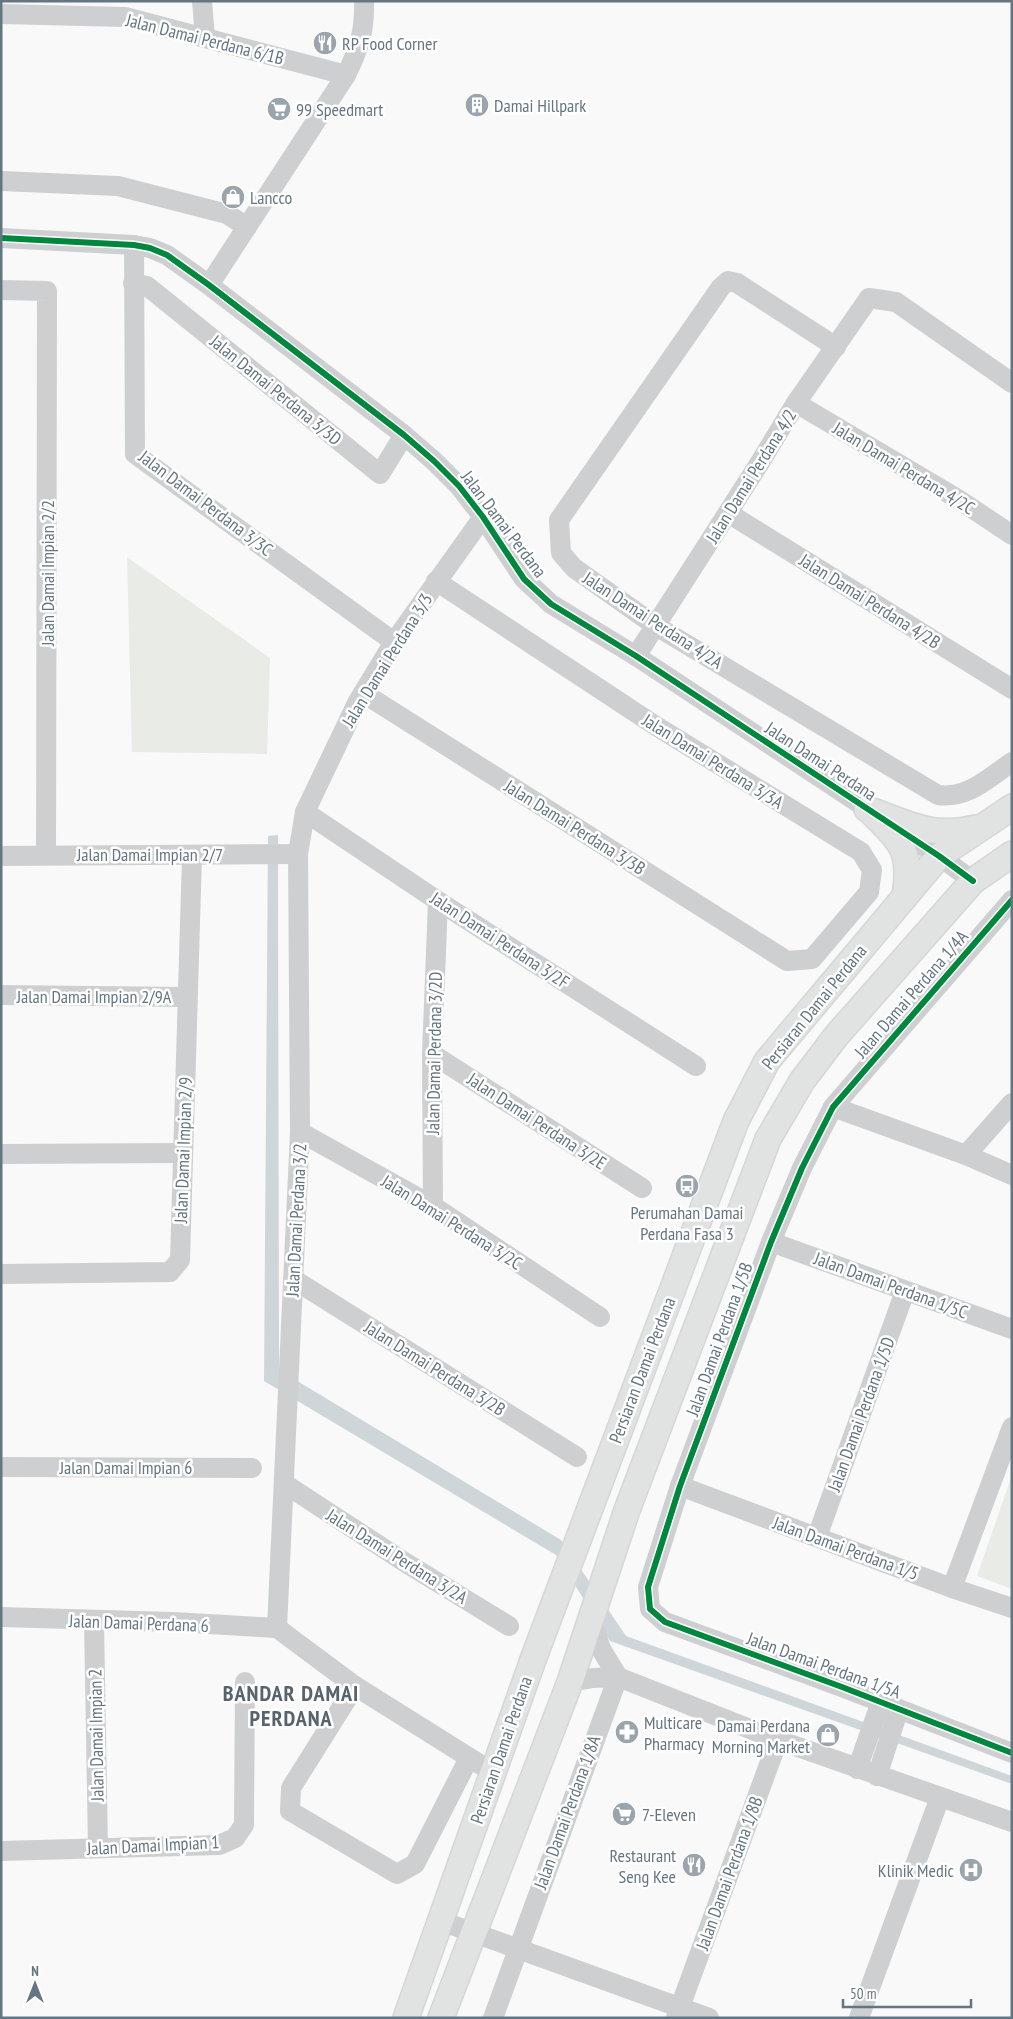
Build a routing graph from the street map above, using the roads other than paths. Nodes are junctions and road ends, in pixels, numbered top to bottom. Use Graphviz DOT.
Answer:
graph roads {
  1 [pos="202,1"];
  2 [pos="364,1"];
  3 [pos="1,14"];
  4 [pos="204,38"];
  5 [pos="346,75"];
  6 [pos="1,181"];
  7 [pos="247,227"];
  8 [pos="1,238"];
  9 [pos="134,245"];
  10 [pos="133,283"];
  11 [pos="209,285"];
  12 [pos="1,290"];
  13 [pos="836,347"];
  14 [pos="1012,383"];
  15 [pos="796,403"];
  16 [pos="404,435"];
  17 [pos="728,513"];
  18 [pos="483,517"];
  19 [pos="1012,535"];
  20 [pos="436,582"];
  21 [pos="656,626"];
  22 [pos="394,642"];
  23 [pos="636,656"];
  24 [pos="1012,689"];
  25 [pos="362,694"];
  26 [pos="1012,762"];
  27 [pos="1012,808"];
  28 [pos="867,809"];
  29 [pos="305,812"];
  30 [pos="985,825"];
  31 [pos="290,854"];
  32 [pos="1012,854"];
  33 [pos="46,855"];
  34 [pos="1,856"];
  35 [pos="192,856"];
  36 [pos="939,856"];
  37 [pos="973,881"];
  38 [pos="905,896"];
  39 [pos="1012,900"];
  40 [pos="438,901"];
  41 [pos="787,961"];
  42 [pos="1,996"];
  43 [pos="187,996"];
  44 [pos="432,1054"];
  45 [pos="696,1066"];
  46 [pos="1012,1103"];
  47 [pos="833,1107"];
  48 [pos="300,1132"];
  49 [pos="183,1152"];
  50 [pos="1,1154"];
  51 [pos="966,1155"];
  52 [pos="1012,1175"];
  53 [pos="642,1188"];
  54 [pos="433,1206"];
  55 [pos="771,1242"];
  56 [pos="1,1274"];
  57 [pos="293,1279"];
  58 [pos="905,1291"];
  59 [pos="600,1317"];
  60 [pos="1012,1328"];
  61 [pos="1012,1427"];
  62 [pos="577,1457"];
  63 [pos="1,1467"];
  64 [pos="252,1468"];
  65 [pos="285,1484"];
  66 [pos="680,1486"];
  67 [pos="817,1537"];
  68 [pos="648,1587"];
  69 [pos="952,1588"];
  70 [pos="1012,1608"];
  71 [pos="1,1617"];
  72 [pos="591,1619"];
  73 [pos="94,1621"];
  74 [pos="509,1626"];
  75 [pos="277,1628"];
  76 [pos="618,1676"];
  77 [pos="245,1682"];
  78 [pos="570,1682"];
  79 [pos="355,1686"];
  80 [pos="888,1711"];
  81 [pos="878,1739"];
  82 [pos="778,1740"];
  83 [pos="1012,1752"];
  84 [pos="470,1758"];
  85 [pos="857,1768"];
  86 [pos="493,1772"];
  87 [pos="876,1776"];
  88 [pos="940,1797"];
  89 [pos="1012,1822"];
  90 [pos="98,1848"];
  91 [pos="1,1851"];
  92 [pos="440,1921"];
  93 [pos="474,1932"];
  94 [pos="517,1948"];
  95 [pos="678,2012"];
  96 [pos="406,2018"];
  97 [pos="441,2018"];
  98 [pos="493,2018"];
  99 [pos="709,2018"];
  100 [pos="859,2018"];
  1 -- 4 [label="street"];
  2 -- 5 [label="street"];
  3 -- 4 [label="street, Jalan Damai Perdana 6/1B"];
  4 -- 5 [label="street, Jalan Damai Perdana 6/1B"];
  5 -- 7 [label="street"];
  6 -- 7 [label="street"];
  7 -- 11 [label="street"];
  8 -- 9 [label="street, Jalan Damai Perdana"];
  9 -- 10 [label="street, Jalan Damai Perdana 3/3C"];
  9 -- 11 [label="street, Jalan Damai Perdana"];
  10 -- 16 [label="street, Jalan Damai Perdana 3/3D"];
  10 -- 22 [label="street, Jalan Damai Perdana 3/3C"];
  11 -- 16 [label="street, Jalan Damai Perdana"];
  12 -- 33 [label="street, Jalan Damai Impian 2/2"];
  13 -- 14 [label="street, Jalan Damai Perdana 4/2"];
  13 -- 15 [label="street, Jalan Damai Perdana 4/2"];
  13 -- 21 [label="street, Jalan Damai Perdana 4/2A"];
  15 -- 17 [label="street, Jalan Damai Perdana 4/2"];
  15 -- 19 [label="street, Jalan Damai Perdana 4/2C"];
  16 -- 18 [label="street, Jalan Damai Perdana"];
  17 -- 21 [label="street, Jalan Damai Perdana 4/2"];
  17 -- 24 [label="street, Jalan Damai Perdana 4/2B"];
  18 -- 20 [label="street, Jalan Damai Perdana 3/3"];
  18 -- 23 [label="street, Jalan Damai Perdana"];
  20 -- 22 [label="street, Jalan Damai Perdana 3/3"];
  20 -- 41 [label="street, Jalan Damai Perdana 3/3A"];
  21 -- 23 [label="street, Jalan Damai Perdana 4/2"];
  21 -- 26 [label="street, Jalan Damai Perdana 4/2A"];
  22 -- 25 [label="street, Jalan Damai Perdana 3/3"];
  23 -- 28 [label="street, Jalan Damai Perdana"];
  25 -- 29 [label="street, Jalan Damai Perdana 3/3"];
  25 -- 41 [label="street, Jalan Damai Perdana 3/3B"];
  27 -- 30 [label="main road, Persiaran Damai Perdana"];
  28 -- 30 [label="main road"];
  28 -- 36 [label="street, Jalan Damai Perdana"];
  28 -- 38 [label="main road"];
  29 -- 31 [label="street, Jalan Damai Perdana 3/2"];
  29 -- 40 [label="street, Jalan Damai Perdana 3/2F"];
  30 -- 36 [label="main road, Persiaran Damai Perdana"];
  31 -- 35 [label="street, Jalan Damai Impian 2/7"];
  31 -- 48 [label="street, Jalan Damai Perdana 3/2"];
  32 -- 37 [label="main road, Persiaran Damai Perdana"];
  33 -- 34 [label="street, Jalan Damai Impian 2/7"];
  33 -- 35 [label="street, Jalan Damai Impian 2/7"];
  35 -- 43 [label="street, Jalan Damai Impian 2/9"];
  36 -- 37 [label="street, Jalan Damai Perdana"];
  36 -- 38 [label="main road, Persiaran Damai Perdana"];
  37 -- 72 [label="main road, Persiaran Damai Perdana"];
  38 -- 86 [label="main road, Persiaran Damai Perdana"];
  39 -- 47 [label="street, Jalan Damai Perdana 1/4A"];
  40 -- 44 [label="street, Jalan Damai Perdana 3/2D"];
  40 -- 45 [label="street, Jalan Damai Perdana 3/2F"];
  42 -- 43 [label="street, Jalan Damai Impian 2/9A"];
  43 -- 49 [label="street, Jalan Damai Impian 2/9"];
  44 -- 53 [label="street, Jalan Damai Perdana 3/2E"];
  44 -- 54 [label="street, Jalan Damai Perdana 3/2D"];
  46 -- 51 [label="street"];
  47 -- 51 [label="street"];
  47 -- 55 [label="street, Jalan Damai Perdana 1/5B"];
  48 -- 54 [label="street, Jalan Damai Perdana 3/2C"];
  48 -- 57 [label="street, Jalan Damai Perdana 3/2"];
  49 -- 50 [label="street"];
  49 -- 56 [label="street, Jalan Damai Impian 2/9"];
  51 -- 52 [label="street"];
  54 -- 59 [label="street, Jalan Damai Perdana 3/2C"];
  55 -- 58 [label="street, Jalan Damai Perdana 1/5C"];
  55 -- 66 [label="street, Jalan Damai Perdana 1/5B"];
  57 -- 62 [label="street, Jalan Damai Perdana 3/2B"];
  57 -- 65 [label="street, Jalan Damai Perdana 3/2"];
  58 -- 60 [label="street, Jalan Damai Perdana 1/5C"];
  58 -- 67 [label="street, Jalan Damai Perdana 1/5D"];
  61 -- 69 [label="street"];
  63 -- 64 [label="street, Jalan Damai Impian 6"];
  65 -- 74 [label="street, Jalan Damai Perdana 3/2A"];
  65 -- 75 [label="street, Jalan Damai Perdana 3/2"];
  66 -- 67 [label="street, Jalan Damai Perdana 1/5"];
  66 -- 68 [label="street, Jalan Damai Perdana 1/5B"];
  67 -- 69 [label="street, Jalan Damai Perdana 1/5"];
  68 -- 80 [label="street, Jalan Damai Perdana 1/5A"];
  69 -- 70 [label="street, Jalan Damai Perdana 1/5"];
  71 -- 73 [label="street, Jalan Damai Perdana 6"];
  72 -- 76 [label="street"];
  72 -- 78 [label="main road, Persiaran Damai Perdana"];
  73 -- 75 [label="street, Jalan Damai Perdana 6"];
  73 -- 90 [label="street, Jalan Damai Impian 2"];
  75 -- 79 [label="street"];
  76 -- 78 [label="street"];
  76 -- 82 [label="street"];
  76 -- 94 [label="street, Jalan Damai Perdana 1/8A"];
  77 -- 90 [label="street, Jalan Damai Impian 1"];
  78 -- 93 [label="main road, Persiaran Damai Perdana"];
  79 -- 84 [label="street"];
  79 -- 84 [label="street"];
  80 -- 81 [label="street"];
  80 -- 83 [label="street, Jalan Damai Perdana 1/5A"];
  81 -- 85 [label="street"];
  81 -- 87 [label="street"];
  82 -- 85 [label="street"];
  82 -- 95 [label="street, Jalan Damai Perdana 1/8B"];
  84 -- 86 [label="street"];
  85 -- 87 [label="street"];
  86 -- 92 [label="main road, Persiaran Damai Perdana"];
  87 -- 88 [label="street"];
  88 -- 89 [label="street"];
  88 -- 100 [label="street"];
  90 -- 91 [label="street, Jalan Damai Impian 1"];
  92 -- 93 [label="street"];
  92 -- 96 [label="main road, Persiaran Damai Perdana"];
  93 -- 94 [label="street"];
  93 -- 97 [label="main road, Persiaran Damai Perdana"];
  94 -- 95 [label="street"];
  94 -- 98 [label="street, Jalan Damai Perdana 1/8A"];
  95 -- 99 [label="street"];
}
